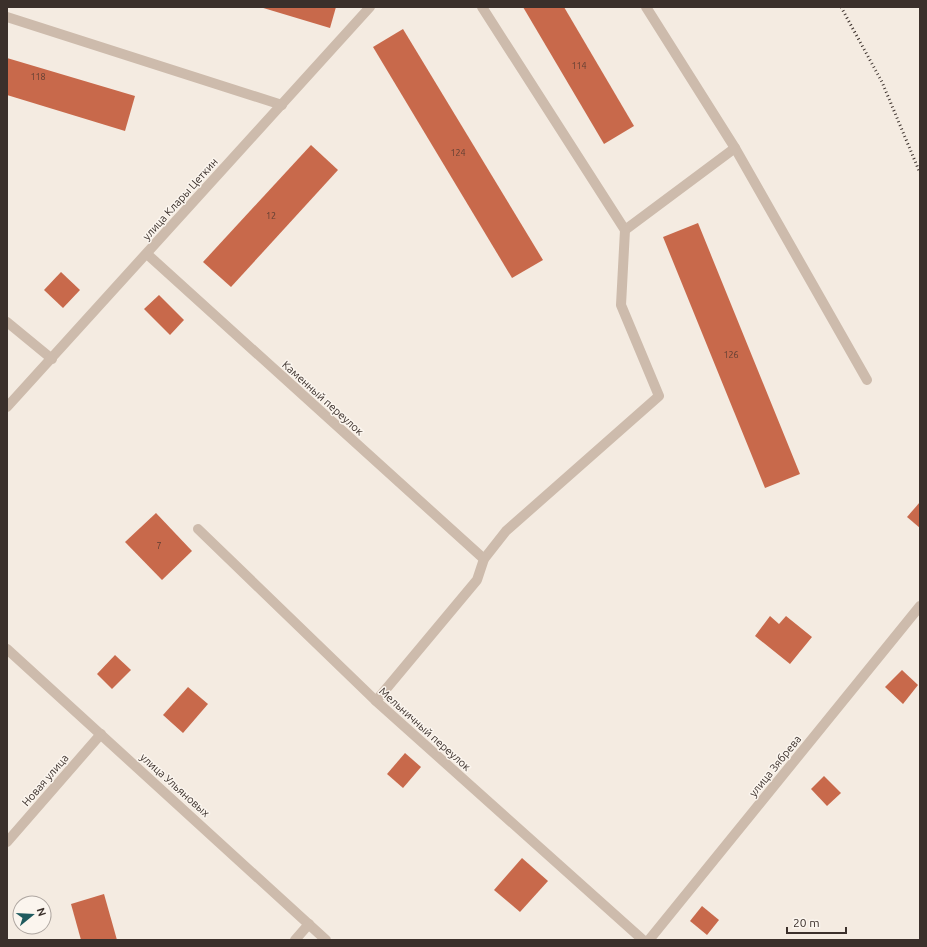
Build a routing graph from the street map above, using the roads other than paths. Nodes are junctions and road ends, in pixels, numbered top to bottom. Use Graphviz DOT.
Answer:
graph roads {
  1 [pos="370,7"];
  2 [pos="482,7"];
  3 [pos="646,7"];
  4 [pos="7,17"];
  5 [pos="282,105"];
  6 [pos="735,148"];
  7 [pos="625,230"];
  8 [pos="146,254"];
  9 [pos="7,322"];
  10 [pos="52,359"];
  11 [pos="867,380"];
  12 [pos="7,407"];
  13 [pos="198,529"];
  14 [pos="484,559"];
  15 [pos="920,606"];
  16 [pos="7,649"];
  17 [pos="376,701"];
  18 [pos="101,734"];
  19 [pos="7,842"];
  20 [pos="309,924"];
  21 [pos="296,940"];
  22 [pos="326,940"];
  23 [pos="642,940"];
  24 [pos="649,940"];
  1 -- 5 [label="street, улица Клары Цеткин"];
  2 -- 7 [label="street"];
  3 -- 6 [label="street"];
  4 -- 5 [label="street"];
  5 -- 8 [label="street, улица Клары Цеткин"];
  6 -- 7 [label="street"];
  6 -- 11 [label="street"];
  7 -- 14 [label="street"];
  8 -- 10 [label="street, улица Клары Цеткин"];
  8 -- 14 [label="street, Каменный переулок"];
  9 -- 10 [label="street"];
  10 -- 12 [label="street, улица Клары Цеткин"];
  13 -- 17 [label="street, Мельничный переулок"];
  14 -- 17 [label="street"];
  15 -- 24 [label="street, улица Зябрева"];
  16 -- 18 [label="street, улица Ульяновых"];
  17 -- 23 [label="street, Мельничный переулок"];
  18 -- 19 [label="street, Новая улица"];
  18 -- 20 [label="street, улица Ульяновых"];
  20 -- 21 [label="street"];
  20 -- 22 [label="street, улица Ульяновых"];
}
